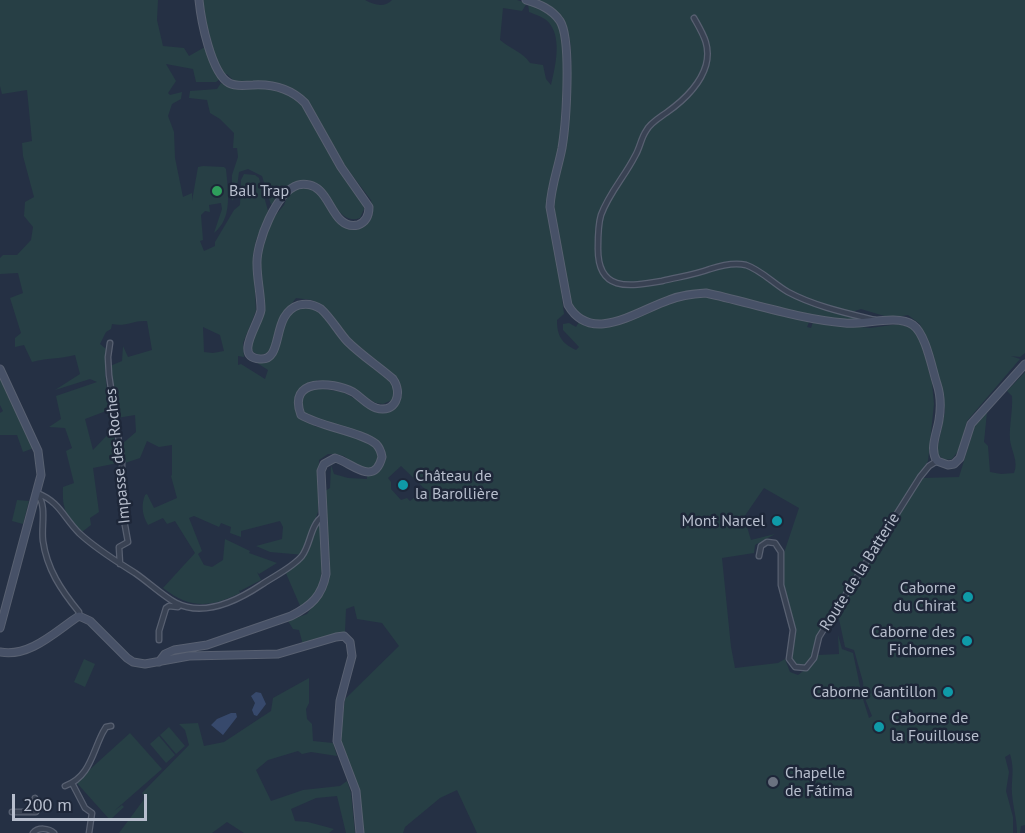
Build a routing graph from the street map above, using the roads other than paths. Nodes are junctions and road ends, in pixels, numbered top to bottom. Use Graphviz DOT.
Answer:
graph roads {
  1 [pos="199,0"];
  2 [pos="526,0"];
  3 [pos="694,18"];
  4 [pos="878,321"];
  5 [pos="110,343"];
  6 [pos="1025,364"];
  7 [pos="0,369"];
  8 [pos="937,460"];
  9 [pos="37,494"];
  10 [pos="323,516"];
  11 [pos="759,556"];
  12 [pos="120,564"];
  13 [pos="180,605"];
  14 [pos="79,616"];
  15 [pos="0,628"];
  16 [pos="159,640"];
  17 [pos="0,652"];
  18 [pos="159,662"];
  19 [pos="111,726"];
  20 [pos="72,783"];
  21 [pos="65,786"];
  22 [pos="35,798"];
  23 [pos="12,812"];
  24 [pos="33,833"];
  25 [pos="54,833"];
  26 [pos="89,833"];
  27 [pos="360,833"];
  1 -- 10 [label="street"];
  2 -- 4 [label="street"];
  3 -- 4 [label="street"];
  4 -- 8 [label="street"];
  5 -- 12 [label="street, Impasse des Roches"];
  6 -- 8 [label="street"];
  7 -- 9 [label="street"];
  8 -- 11 [label="street, Route de la Batterie"];
  9 -- 12 [label="street"];
  9 -- 14 [label="street"];
  9 -- 15 [label="street"];
  10 -- 13 [label="street"];
  10 -- 18 [label="street"];
  12 -- 13 [label="street"];
  13 -- 16 [label="street"];
  14 -- 17 [label="street"];
  14 -- 18 [label="street"];
  18 -- 27 [label="street"];
  19 -- 20 [label="street"];
  20 -- 21 [label="street"];
  20 -- 26 [label="street"];
  22 -- 23 [label="street"];
  24 -- 25 [label="street"];
}
